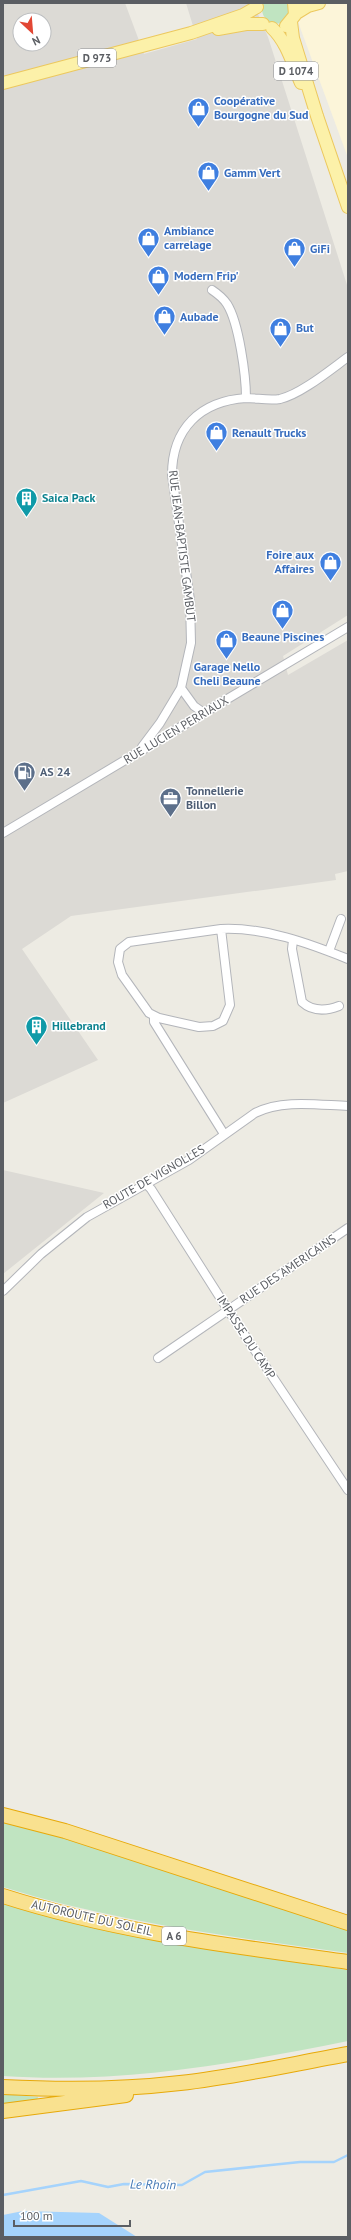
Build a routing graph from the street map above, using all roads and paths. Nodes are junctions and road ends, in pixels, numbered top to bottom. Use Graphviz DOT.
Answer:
graph roads {
  1 [pos="319,3"];
  2 [pos="258,5"];
  3 [pos="293,13"];
  4 [pos="268,26"];
  5 [pos="191,33"];
  6 [pos="3,83"];
  7 [pos="317,116"];
  8 [pos="348,207"];
  9 [pos="212,290"];
  10 [pos="348,357"];
  11 [pos="246,398"];
  12 [pos="348,627"];
  13 [pos="180,688"];
  14 [pos="204,713"];
  15 [pos="143,750"];
  16 [pos="3,833"];
  17 [pos="341,919"];
  18 [pos="221,930"];
  19 [pos="293,940"];
  20 [pos="329,951"];
  21 [pos="348,959"];
  22 [pos="339,1006"];
  23 [pos="154,1016"];
  24 [pos="348,1106"];
  25 [pos="224,1134"];
  26 [pos="146,1184"];
  27 [pos="348,1228"];
  28 [pos="3,1291"];
  29 [pos="228,1310"];
  30 [pos="158,1358"];
  31 [pos="348,1490"];
  32 [pos="3,1816"];
  33 [pos="3,1896"];
  34 [pos="348,1924"];
  35 [pos="348,1962"];
  36 [pos="348,2054"];
  37 [pos="179,2084"];
  38 [pos="3,2086"];
  39 [pos="3,2111"];
  1 -- 3 [label="main road"];
  2 -- 4 [label="main road"];
  2 -- 5 [label="main road, D 973"];
  3 -- 4 [label="main road"];
  3 -- 7 [label="main road, D 1074"];
  4 -- 5 [label="main road, D 973"];
  4 -- 7 [label="main road, D 1074"];
  5 -- 6 [label="main road, D 973"];
  7 -- 8 [label="main road, D 1074"];
  9 -- 11 [label="street"];
  10 -- 11 [label="street, RUE JEAN-BAPTISTE GAMBUT"];
  11 -- 13 [label="street, RUE JEAN-BAPTISTE GAMBUT"];
  12 -- 14 [label="street, RUE LUCIEN PERRIAUX"];
  13 -- 14 [label="street"];
  13 -- 15 [label="street, RUE JEAN-BAPTISTE GAMBUT"];
  14 -- 15 [label="street, RUE LUCIEN PERRIAUX"];
  15 -- 16 [label="street, RUE LUCIEN PERRIAUX"];
  17 -- 20 [label="street"];
  18 -- 19 [label="street"];
  18 -- 23 [label="street"];
  18 -- 23 [label="street"];
  19 -- 20 [label="street"];
  19 -- 22 [label="street"];
  20 -- 21 [label="street"];
  23 -- 25 [label="street"];
  24 -- 25 [label="street, ROUTE DE VIGNOLLES"];
  25 -- 26 [label="street, ROUTE DE VIGNOLLES"];
  26 -- 28 [label="street, ROUTE DE VIGNOLLES"];
  26 -- 29 [label="street, IMPASSE DU CAMP"];
  27 -- 29 [label="street, RUE DES AMERICAINS"];
  29 -- 30 [label="street, RUE DES AMERICAINS"];
  29 -- 31 [label="street, IMPASSE DU CAMP"];
  32 -- 34 [label="highway"];
  33 -- 35 [label="highway, AUTOROUTE DU SOLEIL / A 6"];
  36 -- 37 [label="highway"];
  37 -- 38 [label="highway"];
  37 -- 39 [label="highway"];
}
